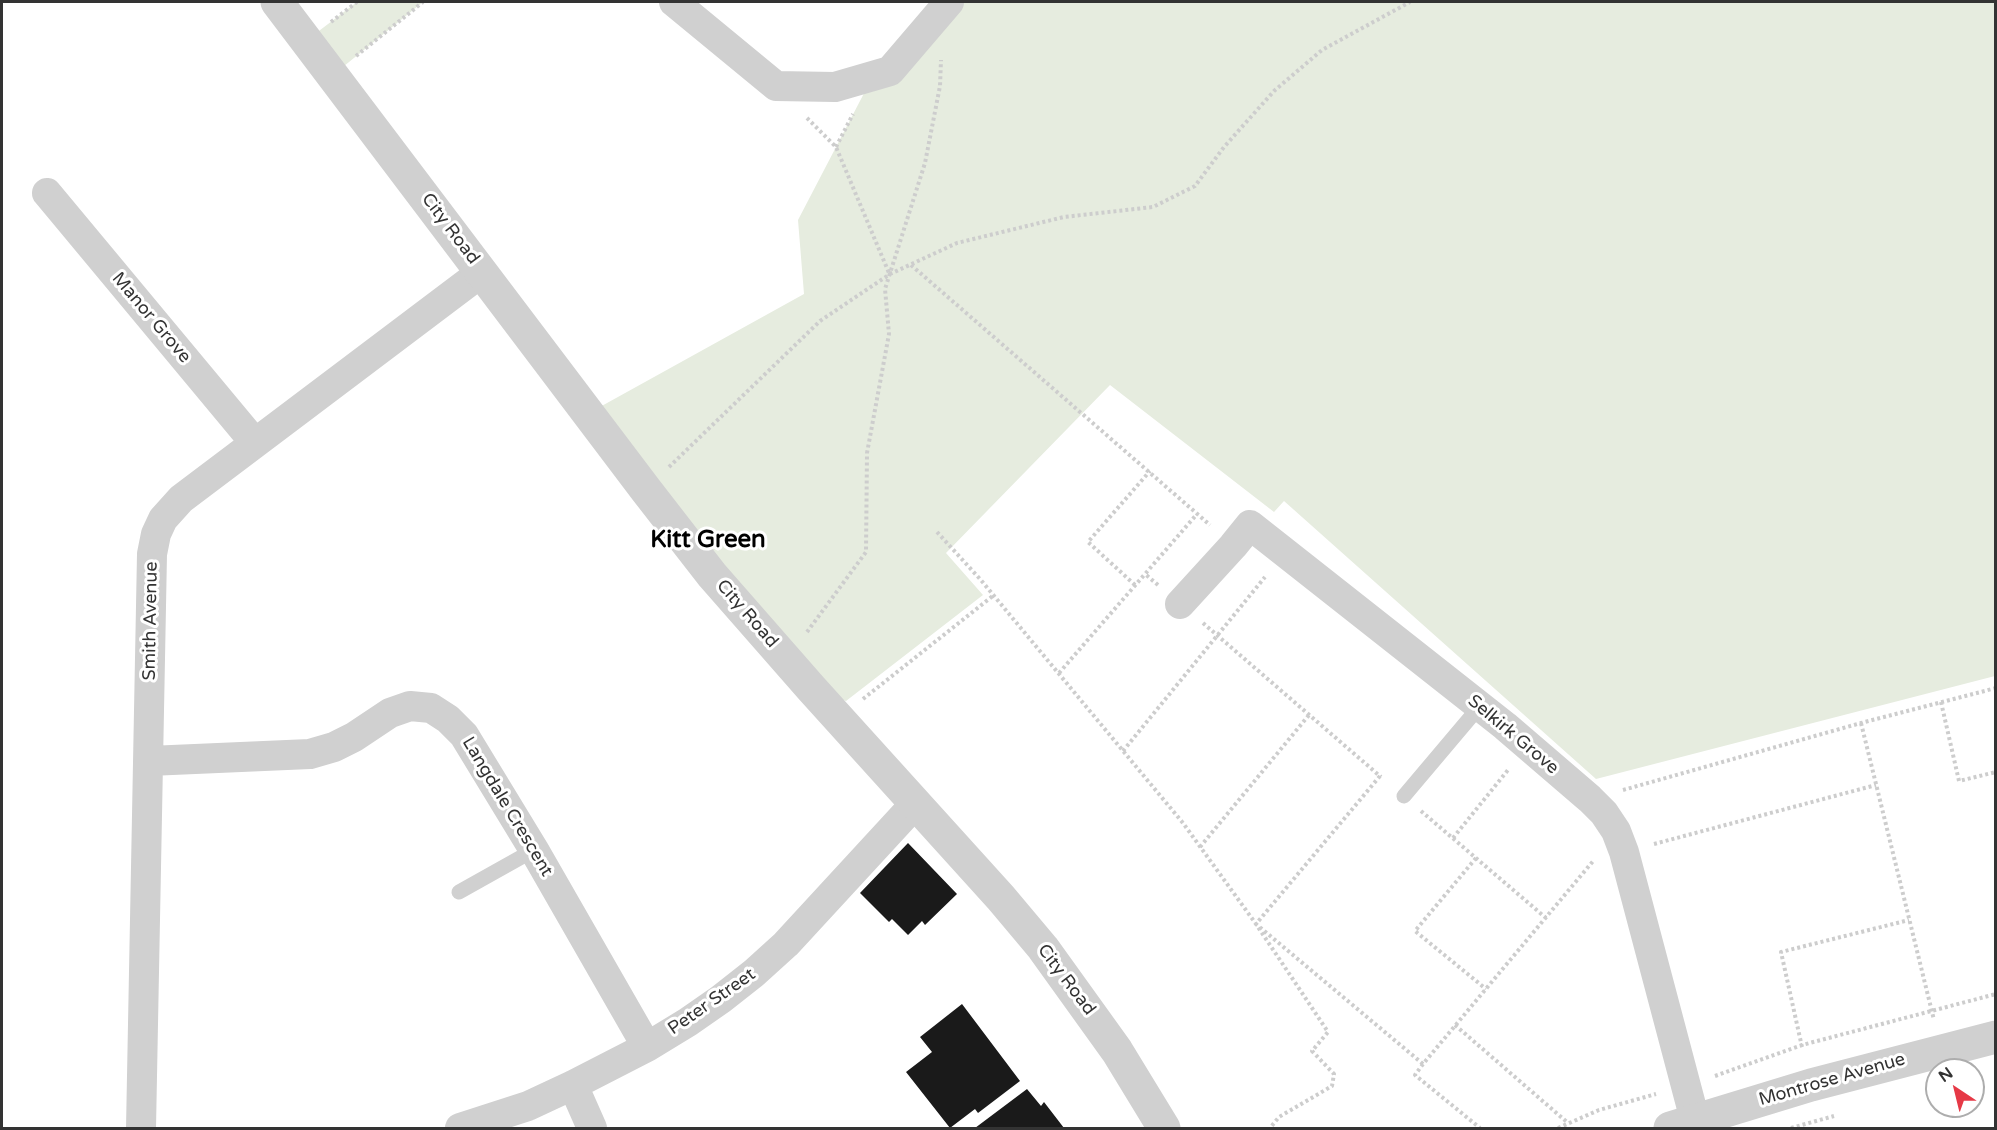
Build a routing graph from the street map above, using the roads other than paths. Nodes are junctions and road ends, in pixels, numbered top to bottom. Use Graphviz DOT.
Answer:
graph roads {
  1 [pos="277,2"];
  2 [pos="674,2"];
  3 [pos="946,6"];
  4 [pos="47,193"];
  5 [pos="482,272"];
  6 [pos="255,443"];
  7 [pos="1180,604"];
  8 [pos="1480,706"];
  9 [pos="149,761"];
  10 [pos="1404,796"];
  11 [pos="915,804"];
  12 [pos="534,850"];
  13 [pos="459,892"];
  14 [pos="1995,1037"];
  15 [pos="647,1047"];
  16 [pos="573,1086"];
  17 [pos="1683,1124"];
  18 [pos="141,1128"];
  19 [pos="460,1128"];
  20 [pos="592,1128"];
  21 [pos="1164,1128"];
  1 -- 5 [label="street, City Road"];
  2 -- 3 [label="street"];
  4 -- 6 [label="street, Manor Grove"];
  5 -- 6 [label="street, Smith Avenue"];
  5 -- 11 [label="street, City Road"];
  6 -- 9 [label="street, Smith Avenue"];
  7 -- 8 [label="street, Selkirk Grove"];
  8 -- 10 [label="lane"];
  8 -- 17 [label="street, Selkirk Grove"];
  9 -- 12 [label="street, Langdale Crescent"];
  9 -- 18 [label="street, Smith Avenue"];
  11 -- 15 [label="street, Peter Street"];
  11 -- 21 [label="street, City Road"];
  12 -- 13 [label="lane"];
  12 -- 15 [label="street, Langdale Crescent"];
  14 -- 17 [label="street, Montrose Avenue"];
  15 -- 16 [label="street, Peter Street"];
  16 -- 19 [label="street, Peter Street"];
  16 -- 20 [label="street"];
}
